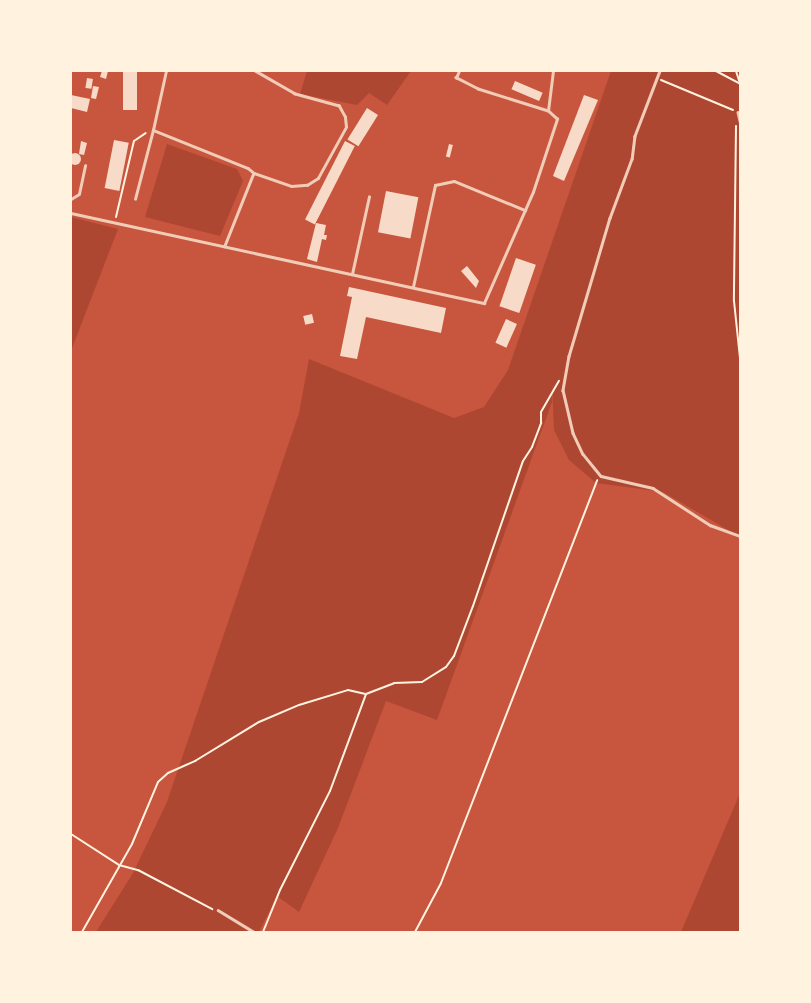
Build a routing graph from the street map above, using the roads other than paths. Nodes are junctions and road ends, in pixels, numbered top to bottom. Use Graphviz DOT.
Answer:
graph roads {
  1 [pos="166,71"];
  2 [pos="255,71"];
  3 [pos="459,71"];
  4 [pos="553,71"];
  5 [pos="660,71"];
  6 [pos="548,111"];
  7 [pos="738,112"];
  8 [pos="740,121"];
  9 [pos="153,130"];
  10 [pos="85,166"];
  11 [pos="254,173"];
  12 [pos="369,197"];
  13 [pos="135,199"];
  14 [pos="71,200"];
  15 [pos="525,210"];
  16 [pos="71,213"];
  17 [pos="225,246"];
  18 [pos="352,274"];
  19 [pos="413,287"];
  20 [pos="740,536"];
  21 [pos="218,910"];
  22 [pos="254,932"];
  1 -- 9 [label="lane"];
  2 -- 11 [label="lane"];
  3 -- 6 [label="lane"];
  4 -- 6 [label="lane"];
  5 -- 20 [label="lane"];
  6 -- 15 [label="lane"];
  7 -- 8 [label="lane"];
  9 -- 11 [label="lane"];
  9 -- 13 [label="lane"];
  10 -- 14 [label="lane"];
  11 -- 17 [label="lane"];
  12 -- 18 [label="lane"];
  15 -- 19 [label="lane"];
  15 -- 19 [label="lane"];
  16 -- 17 [label="lane"];
  17 -- 18 [label="lane"];
  18 -- 19 [label="lane"];
  21 -- 22 [label="lane"];
}
